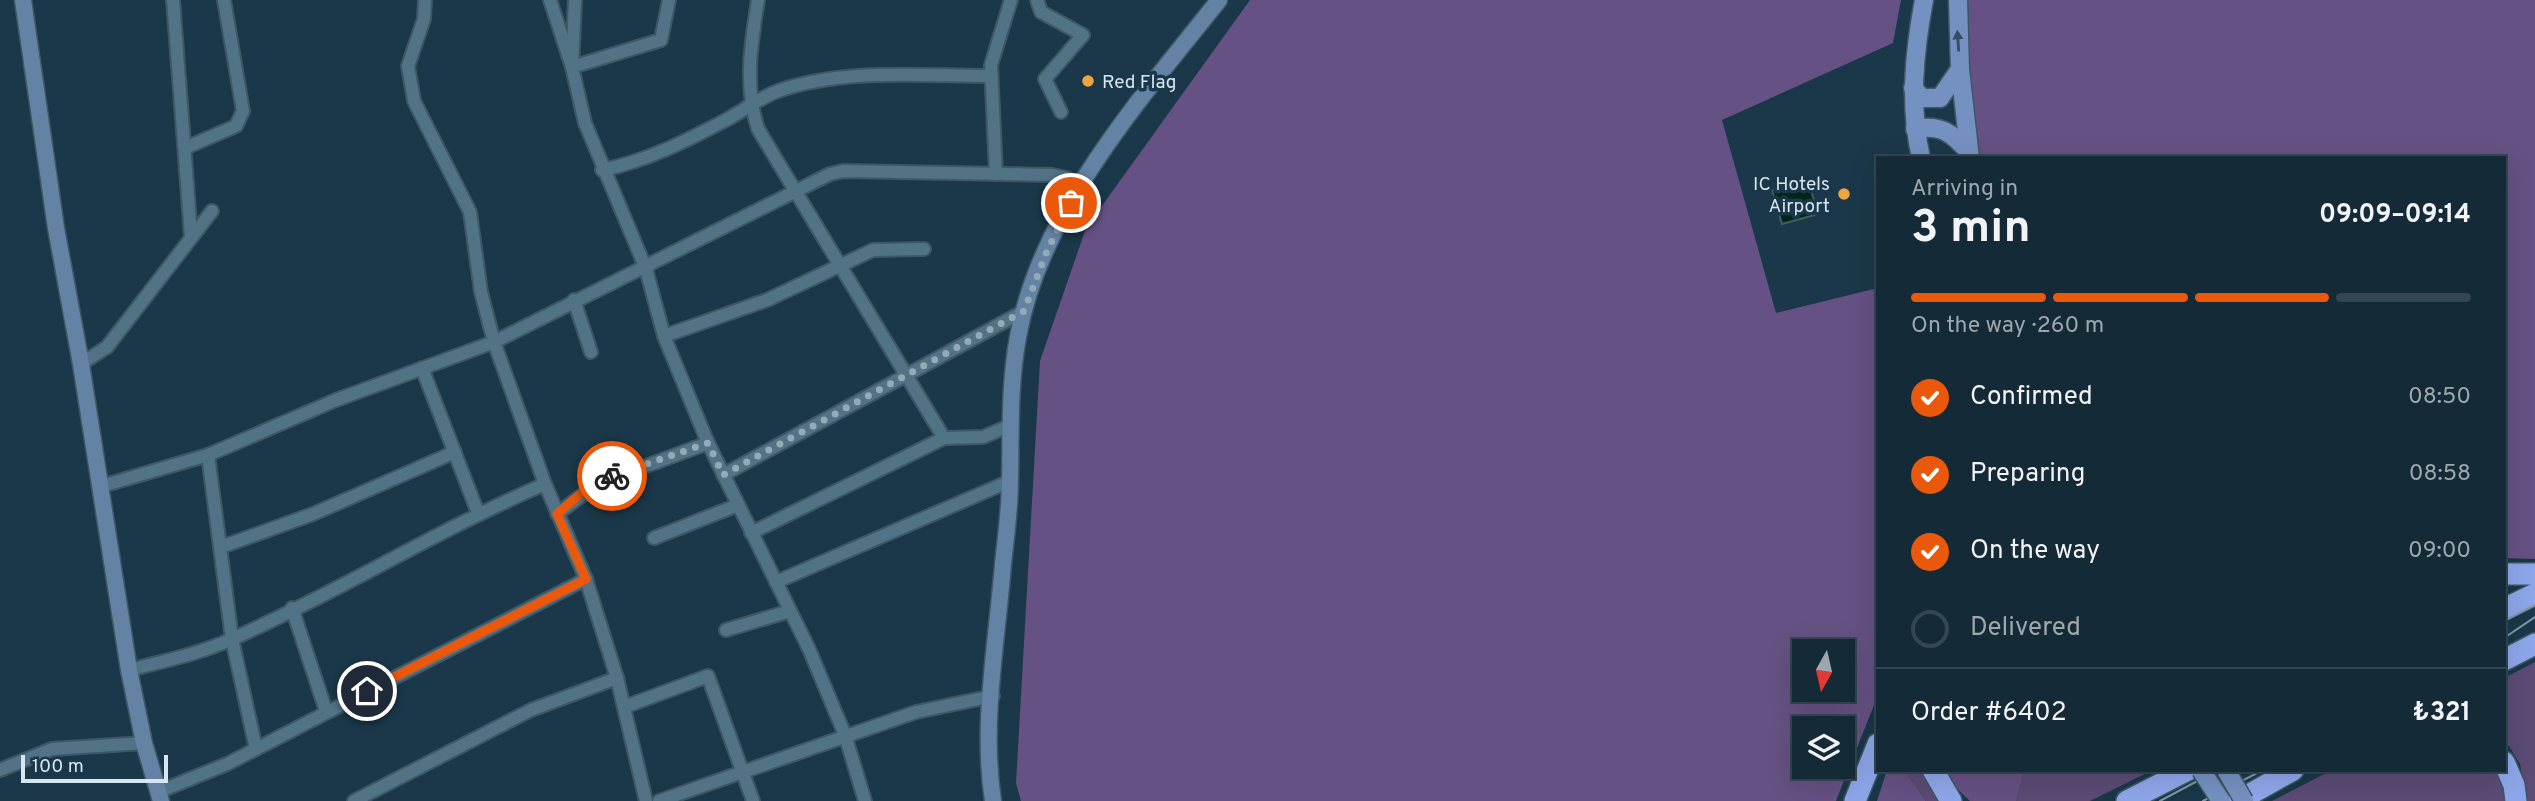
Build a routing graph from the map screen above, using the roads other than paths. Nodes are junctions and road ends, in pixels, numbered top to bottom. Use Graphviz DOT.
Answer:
graph roads {
  1 [pos="23,0"];
  2 [pos="173,0"];
  3 [pos="224,0"];
  4 [pos="425,0"];
  5 [pos="551,0"];
  6 [pos="575,0"];
  7 [pos="669,0"];
  8 [pos="758,0"];
  9 [pos="1011,0"];
  10 [pos="1037,0"];
  11 [pos="1219,0"];
  12 [pos="1924,0"];
  13 [pos="1958,0"];
  14 [pos="572,67"];
  15 [pos="1960,69"];
  16 [pos="991,76"];
  17 [pos="1913,88"];
  18 [pos="750,105"];
  19 [pos="1061,112"];
  20 [pos="1915,129"];
  21 [pos="185,148"];
  22 [pos="1970,155"];
  23 [pos="1921,156"];
  24 [pos="602,170"];
  25 [pos="996,174"];
  26 [pos="1080,187"];
  27 [pos="798,192"];
  28 [pos="212,211"];
  29 [pos="191,236"];
  30 [pos="924,249"];
  31 [pos="840,264"];
  32 [pos="646,268"];
  33 [pos="574,300"];
  34 [pos="1024,311"];
  35 [pos="664,336"];
  36 [pos="494,342"];
  37 [pos="591,352"];
  38 [pos="82,364"];
  39 [pos="422,368"];
  40 [pos="907,374"];
  41 [pos="1009,426"];
  42 [pos="944,438"];
  43 [pos="708,443"];
  44 [pos="455,452"];
  45 [pos="208,455"];
  46 [pos="723,475"];
  47 [pos="1010,481"];
  48 [pos="545,484"];
  49 [pos="102,486"];
  50 [pos="738,505"];
  51 [pos="478,513"];
  52 [pos="557,514"];
  53 [pos="751,533"];
  54 [pos="654,538"];
  55 [pos="221,547"];
  56 [pos="2506,574"];
  57 [pos="2535,574"];
  58 [pos="586,579"];
  59 [pos="776,582"];
  60 [pos="2535,594"];
  61 [pos="292,608"];
  62 [pos="2506,608"];
  63 [pos="790,611"];
  64 [pos="726,630"];
  65 [pos="232,639"];
  66 [pos="2535,644"];
  67 [pos="2506,659"];
  68 [pos="130,670"];
  69 [pos="617,678"];
  70 [pos="993,696"];
  71 [pos="624,707"];
  72 [pos="326,711"];
  73 [pos="845,735"];
  74 [pos="144,743"];
  75 [pos="256,749"];
  76 [pos="1876,749"];
  77 [pos="2506,767"];
  78 [pos="0,770"];
  79 [pos="1934,772"];
  80 [pos="2184,772"];
  81 [pos="2202,772"];
  82 [pos="2227,772"];
  83 [pos="2290,772"];
  84 [pos="2297,772"];
  85 [pos="743,773"];
  86 [pos="2270,784"];
  87 [pos="160,796"];
  88 [pos="354,801"];
  89 [pos="646,801"];
  90 [pos="659,801"];
  91 [pos="753,801"];
  92 [pos="865,801"];
  93 [pos="993,801"];
  94 [pos="1855,801"];
  95 [pos="1951,801"];
  96 [pos="2127,801"];
  97 [pos="2221,801"];
  98 [pos="2238,801"];
  99 [pos="2244,801"];
  100 [pos="2516,801"];
  1 -- 38 [label="street"];
  2 -- 21 [label="street"];
  3 -- 21 [label="street"];
  4 -- 36 [label="street"];
  5 -- 14 [label="street"];
  6 -- 14 [label="street"];
  7 -- 14 [label="street"];
  8 -- 18 [label="street"];
  9 -- 16 [label="street"];
  10 -- 19 [label="street"];
  11 -- 26 [label="street"];
  12 -- 17 [label="main road"];
  15 -- 13 [label="main road, one-way"];
  14 -- 24 [label="street"];
  15 -- 17 [label="main road"];
  15 -- 22 [label="main road"];
  16 -- 18 [label="street"];
  16 -- 25 [label="street"];
  17 -- 20 [label="main road"];
  18 -- 24 [label="street"];
  18 -- 27 [label="street"];
  20 -- 22 [label="main road"];
  20 -- 23 [label="main road"];
  21 -- 29 [label="street"];
  24 -- 32 [label="street"];
  25 -- 26 [label="street"];
  25 -- 27 [label="street"];
  26 -- 34 [label="street"];
  27 -- 31 [label="street"];
  27 -- 32 [label="street"];
  28 -- 29 [label="street"];
  29 -- 38 [label="street"];
  30 -- 31 [label="street"];
  31 -- 35 [label="street"];
  31 -- 40 [label="street"];
  32 -- 33 [label="street"];
  32 -- 35 [label="street"];
  33 -- 36 [label="street"];
  33 -- 37 [label="street"];
  34 -- 40 [label="street"];
  34 -- 41 [label="street"];
  35 -- 43 [label="street"];
  36 -- 39 [label="street"];
  36 -- 48 [label="street"];
  38 -- 49 [label="street"];
  39 -- 44 [label="street"];
  39 -- 45 [label="street"];
  40 -- 42 [label="street"];
  40 -- 46 [label="street"];
  41 -- 42 [label="street"];
  41 -- 47 [label="street"];
  42 -- 53 [label="street"];
  43 -- 46 [label="street"];
  43 -- 52 [label="street"];
  44 -- 51 [label="street"];
  44 -- 55 [label="street"];
  45 -- 49 [label="street"];
  45 -- 55 [label="street"];
  46 -- 50 [label="street"];
  47 -- 59 [label="street"];
  47 -- 70 [label="street"];
  48 -- 51 [label="street"];
  48 -- 52 [label="street"];
  49 -- 68 [label="street"];
  50 -- 53 [label="street"];
  50 -- 54 [label="street"];
  51 -- 61 [label="street"];
  52 -- 58 [label="street"];
  53 -- 59 [label="street"];
  55 -- 65 [label="street"];
  56 -- 57 [label="highway"];
  58 -- 69 [label="street"];
  58 -- 72 [label="street"];
  59 -- 63 [label="street"];
  60 -- 62 [label="highway"];
  61 -- 65 [label="street"];
  61 -- 72 [label="street"];
  63 -- 64 [label="street"];
  63 -- 73 [label="street"];
  65 -- 68 [label="street"];
  65 -- 75 [label="street"];
  66 -- 67 [label="highway"];
  68 -- 74 [label="street"];
  69 -- 71 [label="street"];
  69 -- 88 [label="street"];
  70 -- 73 [label="street"];
  70 -- 93 [label="street"];
  71 -- 85 [label="street"];
  71 -- 89 [label="street"];
  72 -- 75 [label="street"];
  73 -- 85 [label="street"];
  73 -- 92 [label="street"];
  74 -- 78 [label="street"];
  74 -- 87 [label="street"];
  75 -- 87 [label="street"];
  76 -- 94 [label="highway"];
  77 -- 100 [label="highway"];
  79 -- 95 [label="highway"];
  80 -- 96 [label="highway"];
  81 -- 97 [label="main road, bridge"];
  82 -- 99 [label="main road, bridge"];
  83 -- 86 [label="highway"];
  84 -- 86 [label="highway"];
  85 -- 90 [label="street"];
  85 -- 91 [label="street"];
  86 -- 98 [label="highway"];
}
